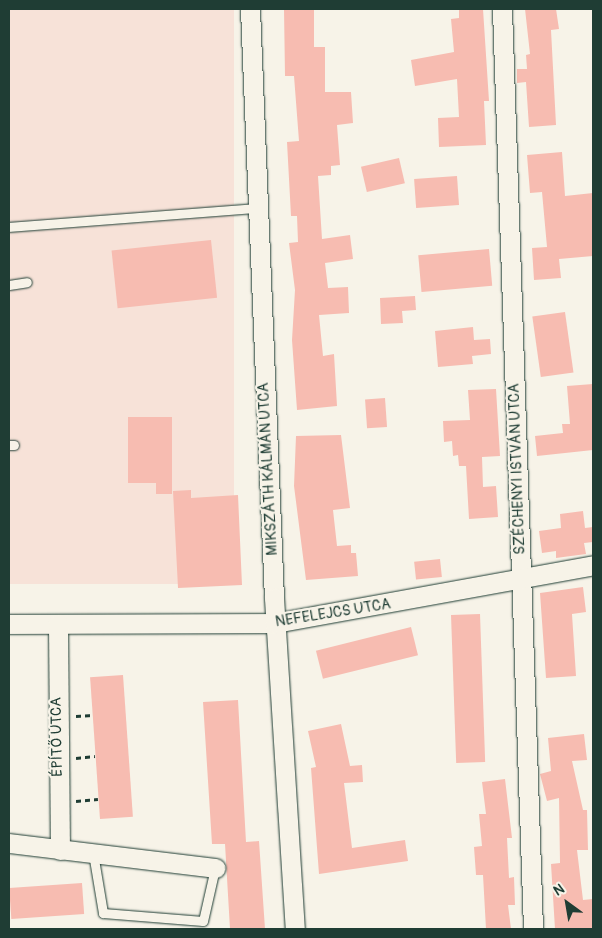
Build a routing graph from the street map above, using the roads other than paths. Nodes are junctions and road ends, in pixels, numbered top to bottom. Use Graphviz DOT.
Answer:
graph roads {
  1 [pos="250,9"];
  2 [pos="502,9"];
  3 [pos="256,208"];
  4 [pos="9,227"];
  5 [pos="27,282"];
  6 [pos="9,285"];
  7 [pos="593,565"];
  8 [pos="521,579"];
  9 [pos="276,623"];
  10 [pos="9,624"];
  11 [pos="58,624"];
  12 [pos="9,843"];
  13 [pos="60,850"];
  14 [pos="93,854"];
  15 [pos="215,868"];
  16 [pos="295,929"];
  17 [pos="533,929"];
  1 -- 3 [label="street, MIKSZÁTH KÁLMÁN UTCA"];
  2 -- 8 [label="street, SZÉCHENYI ISTVÁN UTCA"];
  3 -- 4 [label="lane"];
  3 -- 9 [label="street, MIKSZÁTH KÁLMÁN UTCA"];
  5 -- 6 [label="lane"];
  7 -- 8 [label="street, NEFELEJCS UTCA"];
  8 -- 9 [label="street, NEFELEJCS UTCA"];
  8 -- 17 [label="street, SZÉCHENYI ISTVÁN UTCA"];
  9 -- 11 [label="street, NEFELEJCS UTCA"];
  9 -- 16 [label="street, MIKSZÁTH KÁLMÁN UTCA"];
  10 -- 11 [label="street, NEFELEJCS UTCA"];
  11 -- 13 [label="street, ÉPÍTŐ UTCA"];
  12 -- 13 [label="street"];
  13 -- 14 [label="street"];
  14 -- 15 [label="street"];
  14 -- 15 [label="lane"];
}
